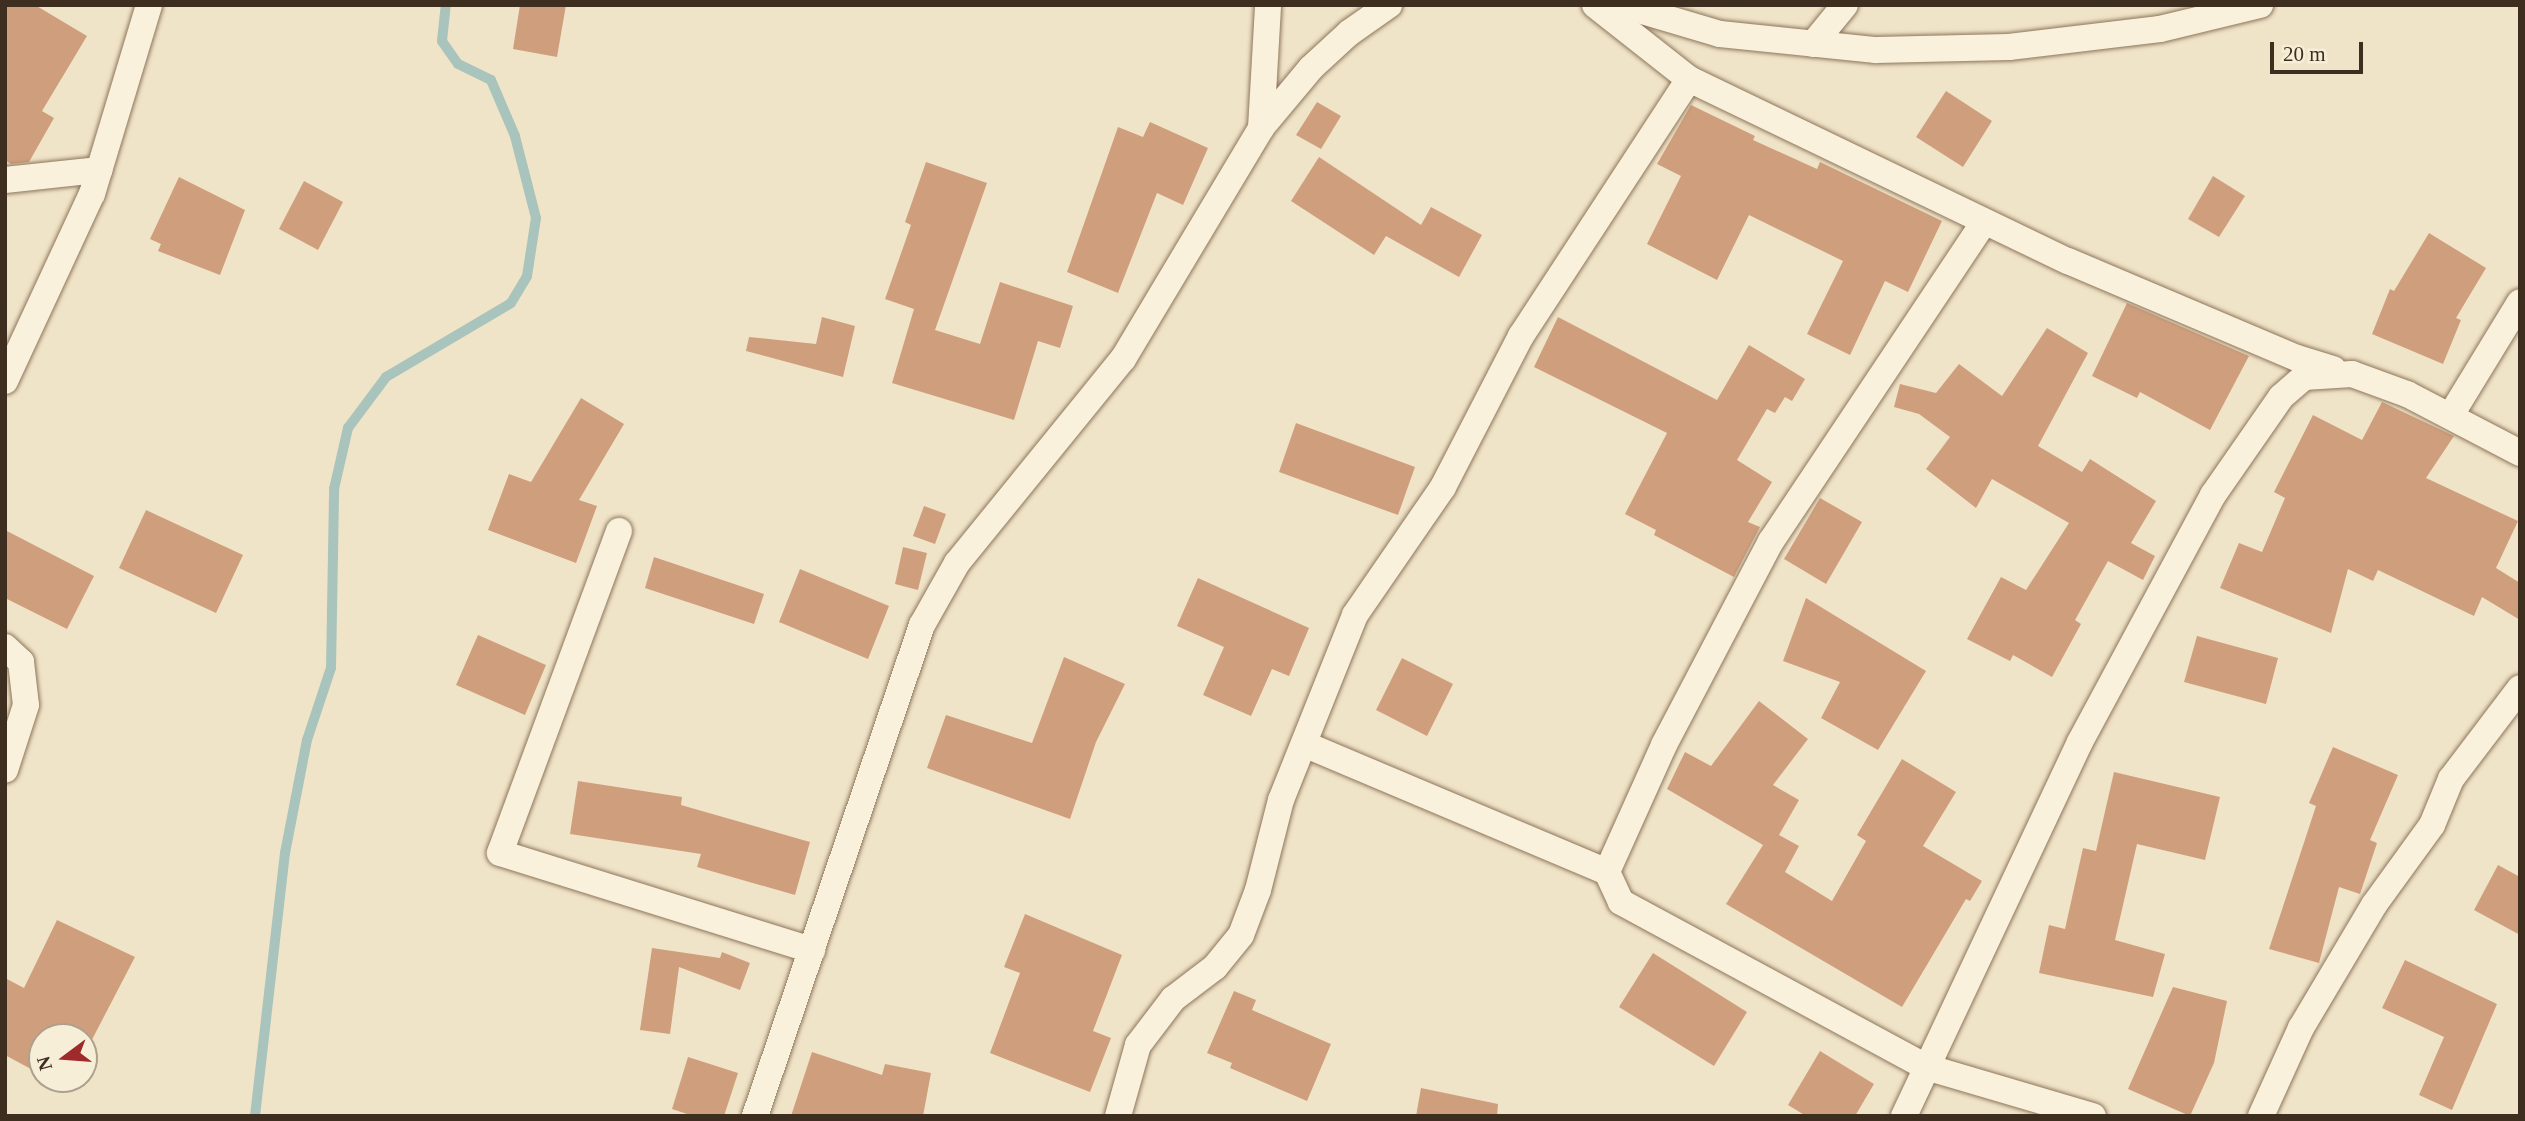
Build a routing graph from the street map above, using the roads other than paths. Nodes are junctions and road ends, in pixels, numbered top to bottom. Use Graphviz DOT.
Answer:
graph roads {
  1 [pos="149,5"];
  2 [pos="1268,5"];
  3 [pos="1389,5"];
  4 [pos="1595,5"];
  5 [pos="1622,5"];
  6 [pos="1845,5"];
  7 [pos="2260,5"];
  8 [pos="1813,44"];
  9 [pos="1689,79"];
  10 [pos="1261,128"];
  11 [pos="99,170"];
  12 [pos="5,180"];
  13 [pos="1984,222"];
  14 [pos="2520,302"];
  15 [pos="2352,374"];
  16 [pos="5,381"];
  17 [pos="2451,415"];
  18 [pos="2520,453"];
  19 [pos="619,531"];
  20 [pos="5,647"];
  21 [pos="2520,688"];
  22 [pos="1304,744"];
  23 [pos="5,771"];
  24 [pos="1607,872"];
  25 [pos="812,950"];
  26 [pos="1926,1067"];
  27 [pos="755,1116"];
  28 [pos="1118,1116"];
  29 [pos="1904,1116"];
  30 [pos="2093,1116"];
  31 [pos="2261,1116"];
  1 -- 11 [label="street"];
  2 -- 10 [label="street"];
  3 -- 10 [label="street"];
  4 -- 9 [label="street"];
  5 -- 8 [label="street"];
  6 -- 8 [label="street"];
  7 -- 8 [label="street"];
  9 -- 13 [label="street"];
  9 -- 22 [label="street"];
  10 -- 25 [label="street"];
  11 -- 12 [label="street"];
  11 -- 16 [label="street"];
  13 -- 15 [label="street"];
  13 -- 24 [label="street"];
  14 -- 17 [label="street"];
  15 -- 17 [label="street"];
  15 -- 26 [label="street"];
  17 -- 18 [label="street"];
  19 -- 25 [label="street"];
  20 -- 23 [label="street"];
  21 -- 31 [label="street"];
  22 -- 24 [label="street"];
  22 -- 28 [label="street"];
  24 -- 26 [label="street"];
  25 -- 27 [label="street"];
  26 -- 29 [label="street"];
  26 -- 30 [label="street"];
}
